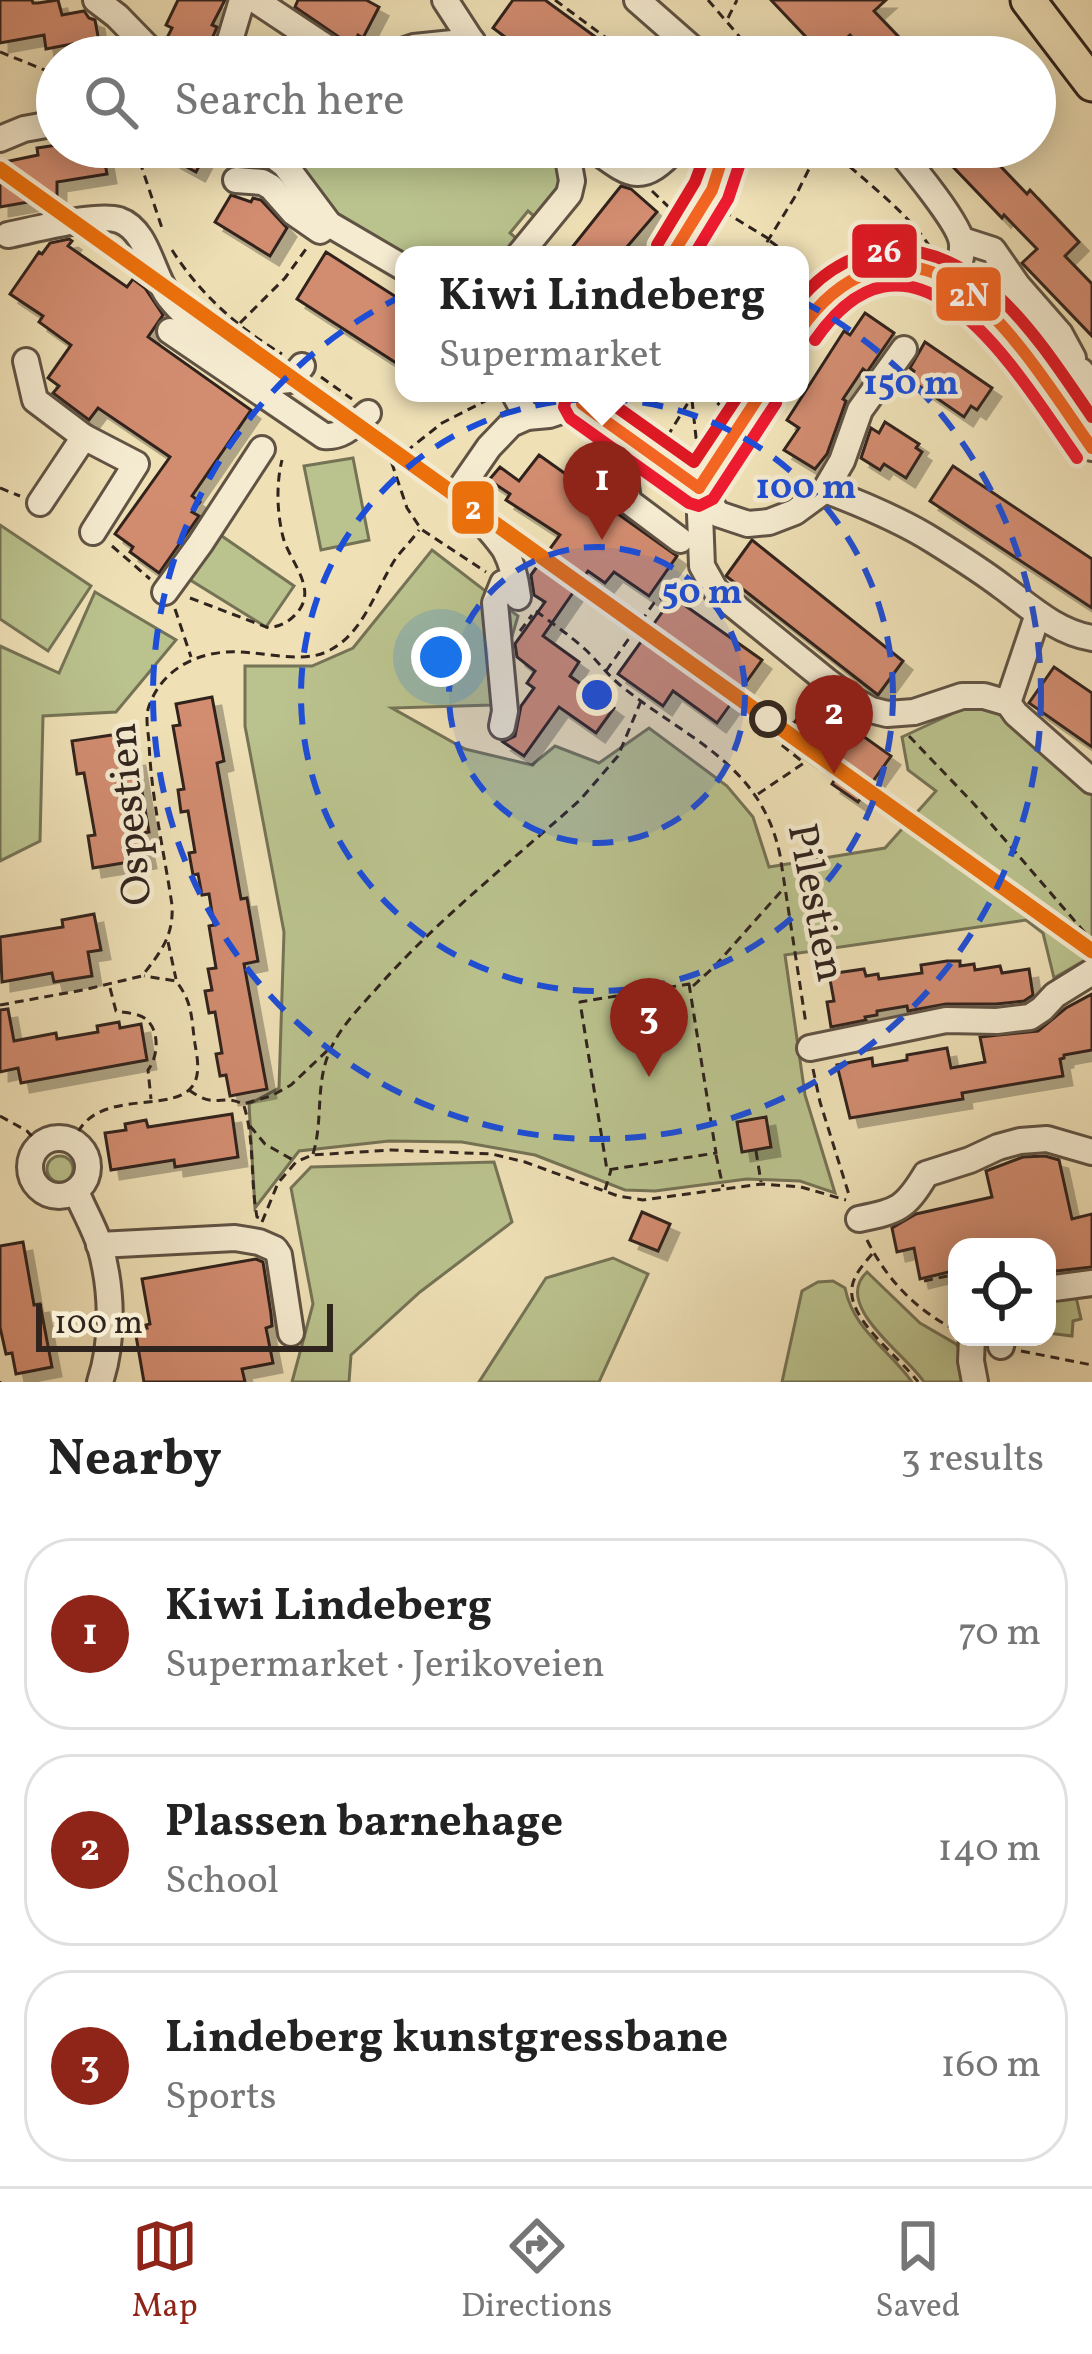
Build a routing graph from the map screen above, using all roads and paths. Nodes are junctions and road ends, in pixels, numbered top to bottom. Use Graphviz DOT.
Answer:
graph roads {
  1 [pos="96,0"];
  2 [pos="242,0"];
  3 [pos="255,0"];
  4 [pos="446,0"];
  5 [pos="555,0"];
  6 [pos="637,0"];
  7 [pos="708,0"];
  8 [pos="736,0"];
  9 [pos="1028,0"];
  10 [pos="727,20"];
  11 [pos="137,36"];
  12 [pos="231,36"];
  13 [pos="309,36"];
  14 [pos="469,36"];
  15 [pos="604,36"];
  16 [pos="678,36"];
  17 [pos="740,36"];
  18 [pos="1055,36"];
  19 [pos="1056,37"];
  20 [pos="0,52"];
  21 [pos="36,67"];
  22 [pos="1092,85"];
  23 [pos="36,127"];
  24 [pos="0,139"];
  25 [pos="142,168"];
  26 [pos="287,168"];
  27 [pos="570,168"];
  28 [pos="623,168"];
  29 [pos="653,168"];
  30 [pos="722,168"];
  31 [pos="810,168"];
  32 [pos="850,168"];
  33 [pos="912,168"];
  34 [pos="640,175"];
  35 [pos="236,180"];
  36 [pos="706,201"];
  37 [pos="692,225"];
  38 [pos="324,227"];
  39 [pos="162,229"];
  40 [pos="8,236"];
  41 [pos="769,239"];
  42 [pos="962,240"];
  43 [pos="526,246"];
  44 [pos="678,246"];
  45 [pos="765,246"];
  46 [pos="778,246"];
  47 [pos="171,247"];
  48 [pos="936,259"];
  49 [pos="395,263"];
  50 [pos="952,282"];
  51 [pos="809,312"];
  52 [pos="239,324"];
  53 [pos="170,332"];
  54 [pos="904,349"];
  55 [pos="26,361"];
  56 [pos="302,366"];
  57 [pos="1082,372"];
  58 [pos="485,402"];
  59 [pos="519,402"];
  60 [pos="577,402"];
  61 [pos="589,402"];
  62 [pos="689,402"];
  63 [pos="693,402"];
  64 [pos="755,402"];
  65 [pos="368,413"];
  66 [pos="527,416"];
  67 [pos="84,437"];
  68 [pos="628,438"];
  69 [pos="661,447"];
  70 [pos="697,447"];
  71 [pos="1092,448"];
  72 [pos="272,453"];
  73 [pos="392,462"];
  74 [pos="699,488"];
  75 [pos="825,490"];
  76 [pos="40,503"];
  77 [pos="421,529"];
  78 [pos="93,532"];
  79 [pos="680,540"];
  80 [pos="704,573"];
  81 [pos="165,592"];
  82 [pos="519,597"];
  83 [pos="1038,614"];
  84 [pos="642,622"];
  85 [pos="651,628"];
  86 [pos="521,629"];
  87 [pos="1092,638"];
  88 [pos="192,658"];
  89 [pos="606,671"];
  90 [pos="826,681"];
  91 [pos="641,700"];
  92 [pos="1008,703"];
  93 [pos="886,714"];
  94 [pos="502,726"];
  95 [pos="1092,781"];
  96 [pos="757,795"];
  97 [pos="785,886"];
  98 [pos="1092,940"];
  99 [pos="168,941"];
  100 [pos="1092,971"];
  101 [pos="142,976"];
  102 [pos="176,981"];
  103 [pos="109,985"];
  104 [pos="689,987"];
  105 [pos="0,1004"];
  106 [pos="332,1047"];
  107 [pos="810,1048"];
  108 [pos="188,1089"];
  109 [pos="152,1101"];
  110 [pos="243,1104"];
  111 [pos="0,1116"];
  112 [pos="249,1124"];
  113 [pos="78,1132"];
  114 [pos="40,1145"];
  115 [pos="756,1151"];
  116 [pos="1092,1152"];
  117 [pos="716,1153"];
  118 [pos="312,1156"];
  119 [pos="296,1162"];
  120 [pos="612,1169"];
  121 [pos="762,1184"];
  122 [pos="724,1188"];
  123 [pos="605,1191"];
  124 [pos="76,1192"];
  125 [pos="855,1210"];
  126 [pos="100,1245"];
  127 [pos="873,1252"];
  128 [pos="948,1276"];
  129 [pos="924,1282"];
  130 [pos="1092,1283"];
  131 [pos="1056,1287"];
  132 [pos="948,1326"];
  133 [pos="291,1333"];
  134 [pos="972,1346"];
  135 [pos="1018,1346"];
  136 [pos="1092,1365"];
  137 [pos="100,1382"];
  138 [pos="918,1382"];
  139 [pos="975,1382"];
  1 -- 11 [label="street"];
  2 -- 12 [label="street"];
  3 -- 13 [label="street"];
  4 -- 14 [label="street"];
  5 -- 15 [label="path"];
  6 -- 16 [label="street"];
  7 -- 10 [label="path"];
  8 -- 10 [label="path"];
  9 -- 18 [label="highway"];
  10 -- 17 [label="path"];
  19 -- 22 [label="highway"];
  20 -- 21 [label="path"];
  23 -- 24 [label="street"];
  25 -- 39 [label="path"];
  26 -- 38 [label="street"];
  27 -- 43 [label="street"];
  28 -- 34 [label="street"];
  29 -- 34 [label="street"];
  30 -- 36 [label="street"];
  31 -- 41 [label="path"];
  32 -- 48 [label="path"];
  33 -- 42 [label="street"];
  34 -- 37 [label="path"];
  35 -- 38 [label="street"];
  36 -- 37 [label="street"];
  36 -- 41 [label="path"];
  37 -- 44 [label="street"];
  38 -- 49 [label="street"];
  38 -- 52 [label="path"];
  40 -- 56 [label="street"];
  41 -- 45 [label="path"];
  41 -- 46 [label="path"];
  42 -- 50 [label="street"];
  42 -- 57 [label="street"];
  47 -- 52 [label="path"];
  50 -- 51 [label="street"];
  50 -- 71 [label="street"];
  52 -- 56 [label="path"];
  53 -- 65 [label="street"];
  54 -- 75 [label="street"];
  55 -- 67 [label="street"];
  56 -- 65 [label="path"];
  58 -- 73 [label="path"];
  59 -- 66 [label="street"];
  60 -- 66 [label="street"];
  61 -- 68 [label="street"];
  62 -- 69 [label="path"];
  63 -- 70 [label="path"];
  64 -- 74 [label="street"];
  65 -- 73 [label="path"];
  66 -- 82 [label="street"];
  67 -- 76 [label="street"];
  67 -- 78 [label="street"];
  68 -- 74 [label="street"];
  68 -- 79 [label="street"];
  72 -- 81 [label="street"];
  72 -- 81 [label="path"];
  73 -- 77 [label="path"];
  74 -- 75 [label="street"];
  74 -- 80 [label="street"];
  75 -- 83 [label="street"];
  77 -- 82 [label="path, Pilestien"];
  77 -- 88 [label="path"];
  80 -- 84 [label="path"];
  80 -- 90 [label="street"];
  81 -- 88 [label="path"];
  82 -- 86 [label="path"];
  82 -- 89 [label="path, Pilestien"];
  82 -- 94 [label="street"];
  83 -- 87 [label="street"];
  83 -- 92 [label="street"];
  84 -- 85 [label="path"];
  84 -- 89 [label="path"];
  88 -- 99 [label="path, Ospestien"];
  89 -- 91 [label="path, Pilestien"];
  90 -- 93 [label="street"];
  90 -- 96 [label="path"];
  91 -- 96 [label="path, Pilestien"];
  91 -- 106 [label="path"];
  92 -- 93 [label="street"];
  92 -- 95 [label="street"];
  93 -- 98 [label="path"];
  96 -- 97 [label="path, Pilestien"];
  97 -- 104 [label="path"];
  97 -- 107 [label="path, Pilestien"];
  99 -- 101 [label="path, Ospestien"];
  99 -- 102 [label="path"];
  100 -- 107 [label="street"];
  101 -- 102 [label="path"];
  101 -- 103 [label="path"];
  102 -- 108 [label="path"];
  103 -- 105 [label="path"];
  103 -- 109 [label="path"];
  104 -- 117 [label="path"];
  104 -- 120 [label="path"];
  106 -- 110 [label="path"];
  106 -- 118 [label="path"];
  107 -- 125 [label="path, Pilestien"];
  108 -- 109 [label="path"];
  108 -- 110 [label="path"];
  109 -- 113 [label="path"];
  110 -- 112 [label="path"];
  111 -- 114 [label="path"];
  112 -- 119 [label="path"];
  112 -- 119 [label="path"];
  114 -- 124 [label="street"];
  114 -- 124 [label="street"];
  115 -- 121 [label="path"];
  116 -- 125 [label="street"];
  117 -- 120 [label="path"];
  117 -- 122 [label="path"];
  118 -- 119 [label="path"];
  118 -- 123 [label="path"];
  120 -- 123 [label="path"];
  121 -- 122 [label="path"];
  121 -- 125 [label="path"];
  122 -- 123 [label="path"];
  124 -- 126 [label="street"];
  125 -- 127 [label="path, Pilestien"];
  126 -- 133 [label="street"];
  126 -- 137 [label="street"];
  127 -- 132 [label="path, Pilestien"];
  127 -- 138 [label="path"];
  128 -- 129 [label="path"];
  130 -- 131 [label="street"];
  134 -- 139 [label="street"];
  135 -- 136 [label="path"];
}
